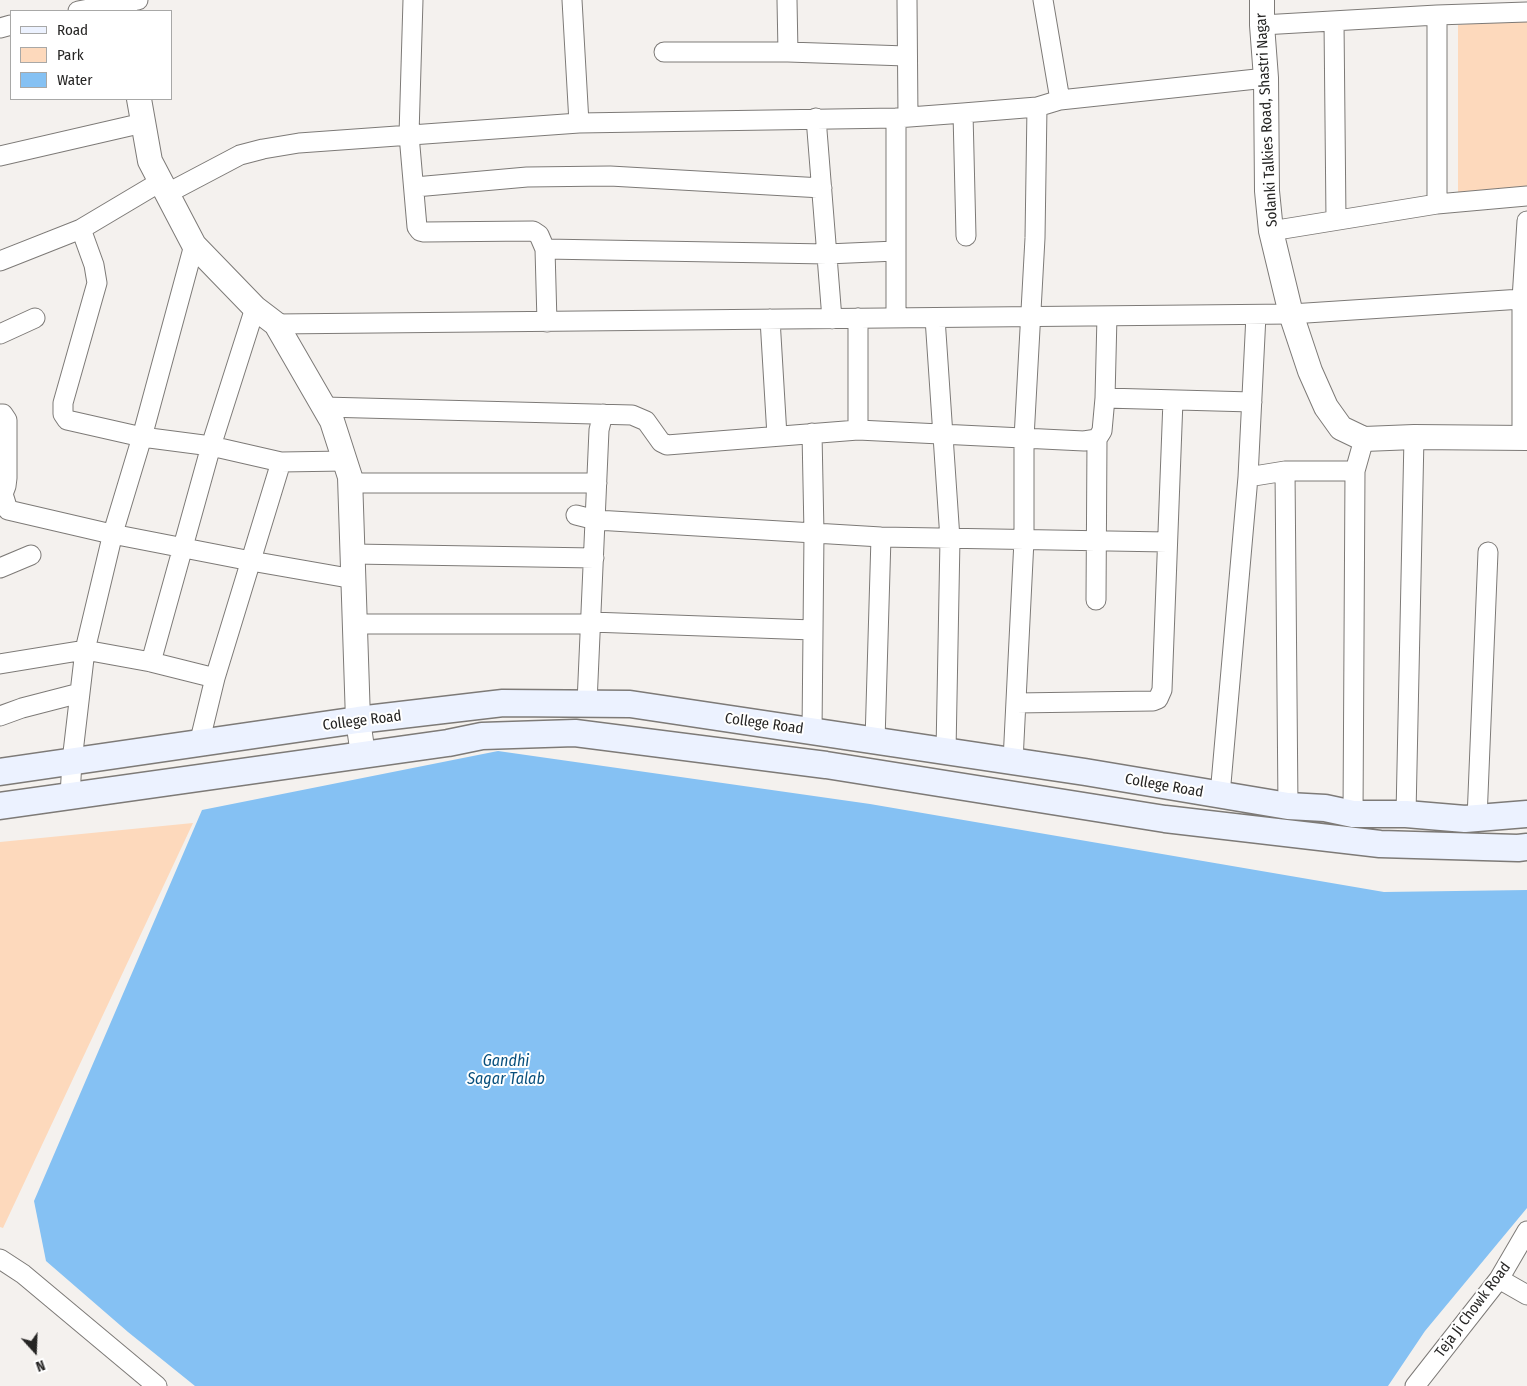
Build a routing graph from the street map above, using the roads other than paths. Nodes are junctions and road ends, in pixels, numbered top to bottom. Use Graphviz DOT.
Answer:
graph roads {
  1 [pos="413,0"];
  2 [pos="572,0"];
  3 [pos="787,0"];
  4 [pos="907,0"];
  5 [pos="1043,0"];
  6 [pos="1262,0"];
  7 [pos="128,3"];
  8 [pos="84,10"];
  9 [pos="1527,12"];
  10 [pos="1437,15"];
  11 [pos="1334,22"];
  12 [pos="1262,25"];
  13 [pos="664,52"];
  14 [pos="788,52"];
  15 [pos="906,56"];
  16 [pos="1266,78"];
  17 [pos="139,100"];
  18 [pos="1060,100"];
  19 [pos="1037,107"];
  20 [pos="963,113"];
  21 [pos="902,117"];
  22 [pos="816,118"];
  23 [pos="143,123"];
  24 [pos="578,123"];
  25 [pos="409,135"];
  26 [pos="0,156"];
  27 [pos="415,187"];
  28 [pos="163,188"];
  29 [pos="822,188"];
  30 [pos="1527,196"];
  31 [pos="1437,204"];
  32 [pos="1336,220"];
  33 [pos="1527,221"];
  34 [pos="82,229"];
  35 [pos="1271,231"];
  36 [pos="966,236"];
  37 [pos="194,245"];
  38 [pos="545,249"];
  39 [pos="896,251"];
  40 [pos="827,254"];
  41 [pos="0,260"];
  42 [pos="1522,298"];
  43 [pos="255,308"];
  44 [pos="1291,314"];
  45 [pos="1256,315"];
  46 [pos="1108,316"];
  47 [pos="1029,317"];
  48 [pos="35,318"];
  49 [pos="858,318"];
  50 [pos="896,318"];
  51 [pos="935,318"];
  52 [pos="770,319"];
  53 [pos="832,319"];
  54 [pos="547,322"];
  55 [pos="276,324"];
  56 [pos="0,334"];
  57 [pos="1105,398"];
  58 [pos="1173,400"];
  59 [pos="1252,402"];
  60 [pos="324,407"];
  61 [pos="0,414"];
  62 [pos="603,414"];
  63 [pos="858,430"];
  64 [pos="812,433"];
  65 [pos="943,434"];
  66 [pos="777,436"];
  67 [pos="142,437"];
  68 [pos="1414,437"];
  69 [pos="1024,438"];
  70 [pos="1525,438"];
  71 [pos="1097,439"];
  72 [pos="1364,439"];
  73 [pos="210,446"];
  74 [pos="281,462"];
  75 [pos="1355,471"];
  76 [pos="347,472"];
  77 [pos="1285,472"];
  78 [pos="1248,477"];
  79 [pos="597,483"];
  80 [pos="3,488"];
  81 [pos="576,515"];
  82 [pos="596,520"];
  83 [pos="112,533"];
  84 [pos="814,533"];
  85 [pos="882,537"];
  86 [pos="950,539"];
  87 [pos="1024,540"];
  88 [pos="1097,541"];
  89 [pos="1167,542"];
  90 [pos="182,548"];
  91 [pos="1488,552"];
  92 [pos="353,554"];
  93 [pos="31,555"];
  94 [pos="594,558"];
  95 [pos="251,561"];
  96 [pos="0,568"];
  97 [pos="354,579"];
  98 [pos="1096,600"];
  99 [pos="591,622"];
  100 [pos="366,624"];
  101 [pos="813,630"];
  102 [pos="85,650"];
  103 [pos="1,660"];
  104 [pos="151,662"];
  105 [pos="216,678"];
  106 [pos="80,693"];
  107 [pos="587,703"];
  108 [pos="1016,703"];
  109 [pos="0,716"];
  110 [pos="358,720"];
  111 [pos="812,731"];
  112 [pos="875,741"];
  113 [pos="199,744"];
  114 [pos="946,751"];
  115 [pos="363,755"];
  116 [pos="72,760"];
  117 [pos="1013,761"];
  118 [pos="0,772"];
  119 [pos="1220,795"];
  120 [pos="70,796"];
  121 [pos="0,806"];
  122 [pos="1288,806"];
  123 [pos="1353,814"];
  124 [pos="1406,814"];
  125 [pos="1527,814"];
  126 [pos="1477,818"];
  127 [pos="1527,846"];
  128 [pos="1527,1231"];
  129 [pos="0,1259"];
  130 [pos="1499,1279"];
  131 [pos="1527,1295"];
  132 [pos="157,1386"];
  133 [pos="1415,1386"];
  1 -- 25 [label="street"];
  2 -- 24 [label="street"];
  3 -- 14 [label="street"];
  4 -- 15 [label="street"];
  5 -- 18 [label="street"];
  6 -- 12 [label="street, Solanki Talkies Road, Shastri Nagar"];
  7 -- 8 [label="street"];
  9 -- 10 [label="street"];
  10 -- 11 [label="street"];
  10 -- 31 [label="street"];
  11 -- 12 [label="street"];
  11 -- 32 [label="street"];
  12 -- 16 [label="street, Solanki Talkies Road, Shastri Nagar"];
  13 -- 14 [label="street"];
  14 -- 15 [label="street"];
  15 -- 21 [label="street"];
  16 -- 18 [label="street"];
  16 -- 35 [label="street, Solanki Talkies Road, Shastri Nagar"];
  17 -- 23 [label="street"];
  18 -- 19 [label="street"];
  19 -- 20 [label="street"];
  19 -- 47 [label="street"];
  20 -- 21 [label="street"];
  20 -- 36 [label="street"];
  21 -- 22 [label="street"];
  21 -- 39 [label="street"];
  22 -- 24 [label="street"];
  22 -- 29 [label="street"];
  23 -- 26 [label="street"];
  23 -- 28 [label="street"];
  24 -- 25 [label="street"];
  25 -- 27 [label="street"];
  25 -- 28 [label="street"];
  27 -- 29 [label="street"];
  27 -- 38 [label="street"];
  28 -- 34 [label="street"];
  28 -- 37 [label="street"];
  29 -- 40 [label="street"];
  30 -- 31 [label="street"];
  31 -- 32 [label="street"];
  32 -- 35 [label="street"];
  33 -- 42 [label="street"];
  34 -- 41 [label="street"];
  34 -- 67 [label="street"];
  35 -- 44 [label="street, Solanki Talkies Road, Shastri Nagar"];
  37 -- 43 [label="street"];
  37 -- 67 [label="street"];
  38 -- 40 [label="street"];
  38 -- 54 [label="street"];
  39 -- 40 [label="street"];
  39 -- 50 [label="street"];
  40 -- 53 [label="street"];
  42 -- 44 [label="street"];
  42 -- 70 [label="street"];
  43 -- 55 [label="street"];
  43 -- 73 [label="street"];
  44 -- 45 [label="street"];
  44 -- 72 [label="street, Solanki Talkies Road, Shastri Nagar"];
  45 -- 46 [label="street"];
  45 -- 59 [label="street"];
  46 -- 47 [label="street"];
  46 -- 57 [label="street"];
  47 -- 51 [label="street"];
  47 -- 69 [label="street"];
  48 -- 56 [label="street"];
  49 -- 50 [label="street"];
  49 -- 53 [label="street"];
  49 -- 63 [label="street"];
  50 -- 51 [label="street"];
  51 -- 65 [label="street"];
  52 -- 53 [label="street"];
  52 -- 54 [label="street"];
  52 -- 66 [label="street"];
  54 -- 55 [label="street"];
  55 -- 60 [label="street"];
  57 -- 58 [label="street"];
  57 -- 71 [label="street"];
  58 -- 59 [label="street"];
  58 -- 89 [label="street"];
  59 -- 78 [label="street"];
  60 -- 62 [label="street"];
  60 -- 76 [label="street"];
  61 -- 80 [label="street"];
  62 -- 66 [label="street"];
  62 -- 79 [label="street"];
  63 -- 64 [label="street"];
  63 -- 65 [label="street"];
  64 -- 66 [label="street"];
  64 -- 84 [label="street"];
  65 -- 69 [label="street"];
  65 -- 86 [label="street"];
  67 -- 73 [label="street"];
  67 -- 83 [label="street"];
  68 -- 70 [label="street, Solanki Talkies Road, Shastri Nagar"];
  68 -- 72 [label="street, Solanki Talkies Road, Shastri Nagar"];
  68 -- 124 [label="street"];
  69 -- 71 [label="street"];
  69 -- 87 [label="street"];
  71 -- 88 [label="street"];
  72 -- 75 [label="street"];
  73 -- 74 [label="street"];
  73 -- 90 [label="street"];
  74 -- 76 [label="street"];
  74 -- 95 [label="street"];
  75 -- 77 [label="street"];
  75 -- 123 [label="street"];
  76 -- 79 [label="street"];
  76 -- 92 [label="street"];
  77 -- 78 [label="street"];
  77 -- 122 [label="street"];
  78 -- 119 [label="street"];
  79 -- 82 [label="street"];
  80 -- 83 [label="street"];
  81 -- 82 [label="street"];
  82 -- 84 [label="street"];
  82 -- 94 [label="street"];
  83 -- 90 [label="street"];
  83 -- 102 [label="street"];
  84 -- 85 [label="street"];
  84 -- 101 [label="street"];
  85 -- 86 [label="street"];
  85 -- 112 [label="street"];
  86 -- 87 [label="street"];
  86 -- 114 [label="street"];
  87 -- 88 [label="street"];
  87 -- 108 [label="street"];
  88 -- 89 [label="street"];
  88 -- 98 [label="street"];
  89 -- 108 [label="street"];
  90 -- 95 [label="street"];
  90 -- 104 [label="street"];
  91 -- 126 [label="street"];
  92 -- 94 [label="street"];
  92 -- 97 [label="street"];
  93 -- 96 [label="street"];
  94 -- 99 [label="street"];
  95 -- 97 [label="street"];
  95 -- 105 [label="street"];
  97 -- 110 [label="street"];
  99 -- 100 [label="street"];
  99 -- 101 [label="street"];
  99 -- 107 [label="street"];
  101 -- 111 [label="street"];
  102 -- 103 [label="street"];
  102 -- 104 [label="street"];
  102 -- 106 [label="street"];
  104 -- 105 [label="street"];
  105 -- 113 [label="street"];
  106 -- 109 [label="street"];
  106 -- 116 [label="street"];
  107 -- 110 [label="main road, College Road"];
  107 -- 111 [label="main road, College Road"];
  108 -- 117 [label="street"];
  110 -- 113 [label="main road, College Road"];
  110 -- 115 [label="street"];
  111 -- 112 [label="main road, College Road"];
  112 -- 114 [label="main road, College Road"];
  113 -- 116 [label="main road, College Road"];
  114 -- 117 [label="main road, College Road"];
  115 -- 120 [label="main road, College Road"];
  115 -- 127 [label="main road, College Road"];
  116 -- 118 [label="main road, College Road"];
  116 -- 120 [label="street"];
  117 -- 119 [label="main road, College Road"];
  119 -- 122 [label="main road, College Road"];
  120 -- 121 [label="main road, College Road"];
  122 -- 123 [label="main road, College Road"];
  123 -- 124 [label="main road, College Road"];
  124 -- 126 [label="main road, College Road"];
  125 -- 126 [label="main road, College Road"];
  128 -- 130 [label="street, Teja Ji Chowk Road"];
  129 -- 132 [label="street"];
  130 -- 131 [label="street"];
  130 -- 133 [label="street, Teja Ji Chowk Road"];
}
